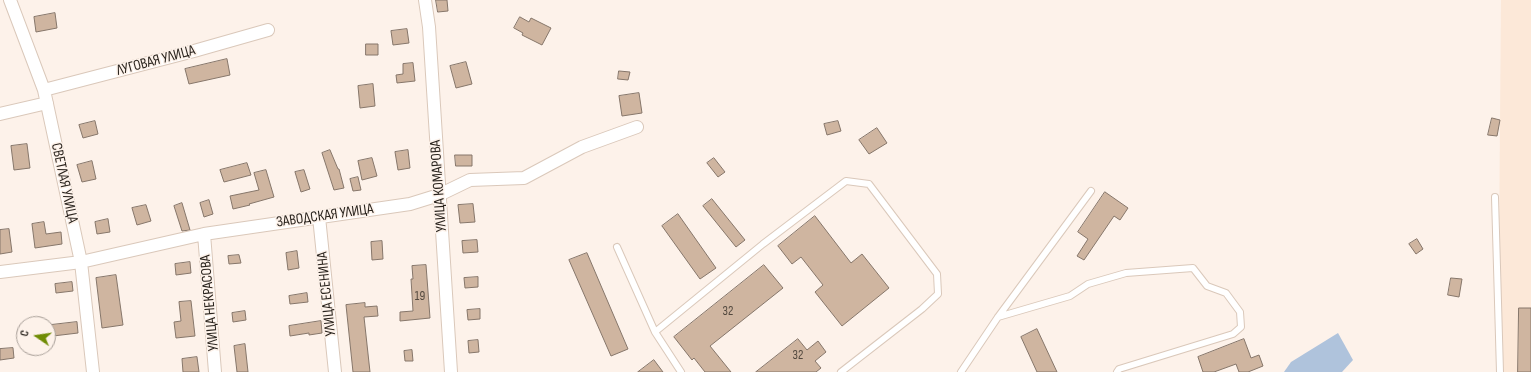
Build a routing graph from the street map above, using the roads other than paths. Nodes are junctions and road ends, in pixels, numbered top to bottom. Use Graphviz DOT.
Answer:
graph roads {
  1 [pos="10,0"];
  2 [pos="424,0"];
  3 [pos="268,30"];
  4 [pos="44,90"];
  5 [pos="46,103"];
  6 [pos="0,114"];
  7 [pos="637,127"];
  8 [pos="1091,191"];
  9 [pos="439,194"];
  10 [pos="1495,197"];
  11 [pos="319,216"];
  12 [pos="204,234"];
  13 [pos="617,247"];
  14 [pos="81,262"];
  15 [pos="0,272"];
  16 [pos="998,317"];
  17 [pos="655,332"];
  18 [pos="93,372"];
  19 [pos="215,372"];
  20 [pos="335,372"];
  21 [pos="451,372"];
  22 [pos="681,372"];
  23 [pos="841,372"];
  24 [pos="961,372"];
  25 [pos="1117,372"];
  26 [pos="1500,372"];
  1 -- 4 [label="street, СВЕТЛАЯ УЛИЦА"];
  2 -- 9 [label="street, УЛИЦА КОМАРОВА"];
  3 -- 4 [label="street, ЛУГОВАЯ УЛИЦА"];
  4 -- 5 [label="street, СВЕТЛАЯ УЛИЦА"];
  5 -- 6 [label="street"];
  5 -- 14 [label="street, СВЕТЛАЯ УЛИЦА"];
  7 -- 9 [label="street, ЗАВОДСКАЯ УЛИЦА"];
  8 -- 16 [label="lane"];
  9 -- 11 [label="street, ЗАВОДСКАЯ УЛИЦА"];
  9 -- 21 [label="street, УЛИЦА КОМАРОВА"];
  10 -- 26 [label="lane"];
  11 -- 12 [label="street, ЗАВОДСКАЯ УЛИЦА"];
  11 -- 20 [label="street, УЛИЦА ЕСЕНИНА"];
  12 -- 14 [label="street, ЗАВОДСКАЯ УЛИЦА"];
  12 -- 19 [label="street, УЛИЦА НЕКРАСОВА"];
  13 -- 17 [label="lane"];
  14 -- 15 [label="street, ЗАВОДСКАЯ УЛИЦА"];
  14 -- 18 [label="street, СВЕТЛАЯ УЛИЦА"];
  16 -- 24 [label="lane"];
  16 -- 25 [label="lane"];
  17 -- 22 [label="lane"];
  17 -- 23 [label="lane"];
}
